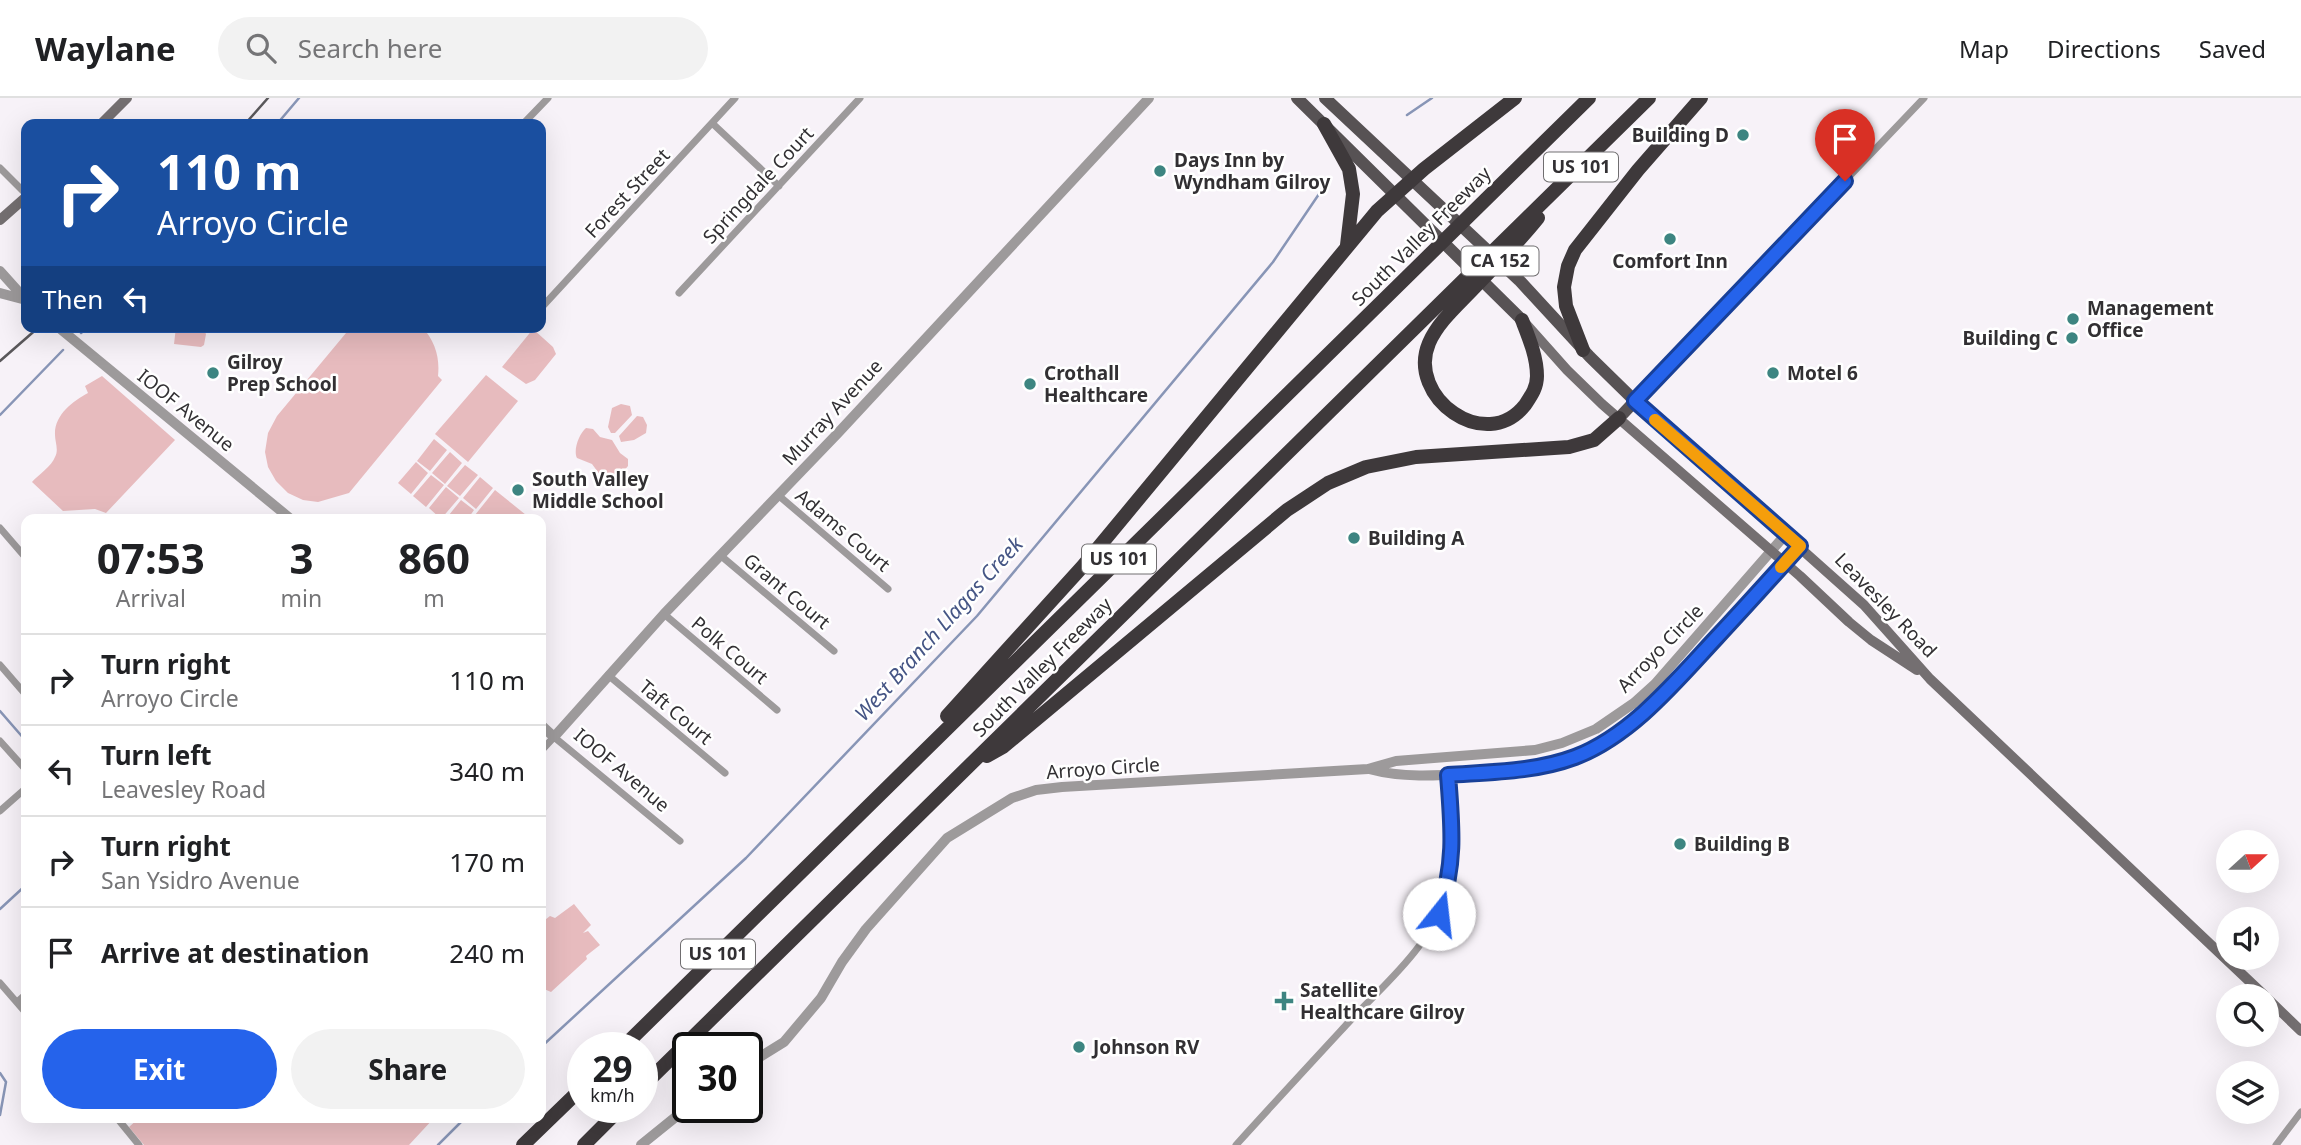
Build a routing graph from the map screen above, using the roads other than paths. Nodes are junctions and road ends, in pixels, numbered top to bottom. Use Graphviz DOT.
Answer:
graph roads {
  1 [pos="127,98"];
  2 [pos="548,98"];
  3 [pos="735,98"];
  4 [pos="860,98"];
  5 [pos="1149,98"];
  6 [pos="1297,98"];
  7 [pos="1325,98"];
  8 [pos="1515,98"];
  9 [pos="1588,98"];
  10 [pos="1649,98"];
  11 [pos="1701,98"];
  12 [pos="1924,98"];
  13 [pos="106,119"];
  14 [pos="528,119"];
  15 [pos="712,123"];
  16 [pos="1324,124"];
  17 [pos="0,168"];
  18 [pos="1412,178"];
  19 [pos="779,186"];
  20 [pos="21,191"];
  21 [pos="1394,194"];
  22 [pos="21,201"];
  23 [pos="0,220"];
  24 [pos="1346,249"];
  25 [pos="0,271"];
  26 [pos="0,293"];
  27 [pos="679,293"];
  28 [pos="1460,293"];
  29 [pos="21,294"];
  30 [pos="21,299"];
  31 [pos="546,303"];
  32 [pos="1522,320"];
  33 [pos="65,333"];
  34 [pos="1583,350"];
  35 [pos="1635,401"];
  36 [pos="1619,418"];
  37 [pos="778,495"];
  38 [pos="285,514"];
  39 [pos="0,528"];
  40 [pos="1786,534"];
  41 [pos="1800,546"];
  42 [pos="1772,551"];
  43 [pos="21,552"];
  44 [pos="720,555"];
  45 [pos="1785,563"];
  46 [pos="888,589"];
  47 [pos="664,614"];
  48 [pos="834,651"];
  49 [pos="0,665"];
  50 [pos="608,675"];
  51 [pos="1930,679"];
  52 [pos="21,689"];
  53 [pos="777,710"];
  54 [pos="546,730"];
  55 [pos="554,737"];
  56 [pos="0,741"];
  57 [pos="546,746"];
  58 [pos="21,764"];
  59 [pos="968,768"];
  60 [pos="1368,769"];
  61 [pos="725,773"];
  62 [pos="1448,775"];
  63 [pos="21,792"];
  64 [pos="0,811"];
  65 [pos="681,841"];
  66 [pos="815,859"];
  67 [pos="0,983"];
  68 [pos="2251,984"];
  69 [pos="21,998"];
  70 [pos="17,1002"];
  71 [pos="21,1007"];
  72 [pos="2279,1010"];
  73 [pos="2301,1031"];
  74 [pos="638,1032"];
  75 [pos="763,1055"];
  76 [pos="658,1071"];
  77 [pos="567,1102"];
  78 [pos="2301,1112"];
  79 [pos="672,1120"];
  80 [pos="121,1123"];
  81 [pos="546,1123"];
  82 [pos="546,1123"];
  83 [pos="606,1123"];
  84 [pos="139,1145"];
  85 [pos="523,1145"];
  86 [pos="584,1145"];
  87 [pos="641,1145"];
  88 [pos="1236,1145"];
  89 [pos="2276,1145"];
  1 -- 13 [label="main road"];
  2 -- 14 [label="street"];
  3 -- 15 [label="street, Forest Street"];
  4 -- 19 [label="street, Springdale Court"];
  5 -- 37 [label="street, Murray Avenue"];
  6 -- 16 [label="main road, Leavesley Road"];
  7 -- 18 [label="main road, Leavesley Road / CA 152"];
  8 -- 18 [label="highway"];
  9 -- 66 [label="highway, South Valley Freeway / US 101"];
  10 -- 28 [label="highway, US 101"];
  11 -- 34 [label="highway"];
  12 -- 35 [label="street"];
  15 -- 19 [label="street"];
  15 -- 31 [label="street, Forest Street"];
  16 -- 21 [label="main road, Leavesley Road"];
  16 -- 24 [label="highway"];
  17 -- 20 [label="street"];
  18 -- 21 [label="highway"];
  18 -- 34 [label="main road, Leavesley Road / CA 152"];
  19 -- 27 [label="street, Springdale Court"];
  21 -- 24 [label="highway"];
  21 -- 32 [label="main road, Leavesley Road"];
  22 -- 23 [label="main road"];
  24 -- 66 [label="highway"];
  25 -- 29 [label="street"];
  26 -- 30 [label="street"];
  28 -- 32 [label="highway"];
  28 -- 59 [label="highway, South Valley Freeway / US 101"];
  32 -- 36 [label="main road, Leavesley Road"];
  33 -- 38 [label="street, IOOF Avenue"];
  34 -- 35 [label="main road, Leavesley Road / CA 152"];
  35 -- 36 [label="main road"];
  35 -- 40 [label="main road, Leavesley Road"];
  36 -- 42 [label="main road, Leavesley Road"];
  36 -- 59 [label="highway"];
  37 -- 44 [label="street, Murray Avenue"];
  37 -- 46 [label="street, Adams Court"];
  39 -- 43 [label="street"];
  40 -- 41 [label="main road, Leavesley Road"];
  40 -- 42 [label="street, Arroyo Circle"];
  41 -- 45 [label="street, Arroyo Circle"];
  41 -- 51 [label="main road, Leavesley Road"];
  42 -- 45 [label="main road, Leavesley Road"];
  42 -- 60 [label="street, Arroyo Circle"];
  44 -- 47 [label="street, Murray Avenue"];
  44 -- 48 [label="street, Grant Court"];
  45 -- 51 [label="main road, Leavesley Road"];
  45 -- 62 [label="street, Arroyo Circle"];
  47 -- 50 [label="street, Murray Avenue"];
  47 -- 53 [label="street, Polk Court"];
  49 -- 52 [label="street"];
  50 -- 55 [label="street, Murray Avenue"];
  50 -- 61 [label="street, Taft Court"];
  51 -- 68 [label="main road, Leavesley Road"];
  54 -- 55 [label="street, IOOF Avenue"];
  55 -- 57 [label="street, Murray Avenue"];
  55 -- 65 [label="street, IOOF Avenue"];
  56 -- 58 [label="street"];
  59 -- 76 [label="highway, South Valley Freeway / US 101"];
  60 -- 62 [label="street, Arroyo Circle"];
  60 -- 75 [label="street, Arroyo Circle"];
  62 -- 88 [label="street"];
  63 -- 64 [label="street"];
  66 -- 74 [label="highway, South Valley Freeway / US 101"];
  67 -- 70 [label="street"];
  69 -- 70 [label="street"];
  70 -- 71 [label="street"];
  72 -- 73 [label="main road, Leavesley Road"];
  77 -- 81 [label="highway"];
  78 -- 89 [label="street"];
  79 -- 87 [label="street"];
  80 -- 84 [label="street"];
  82 -- 85 [label="highway"];
  83 -- 86 [label="highway"];
}
